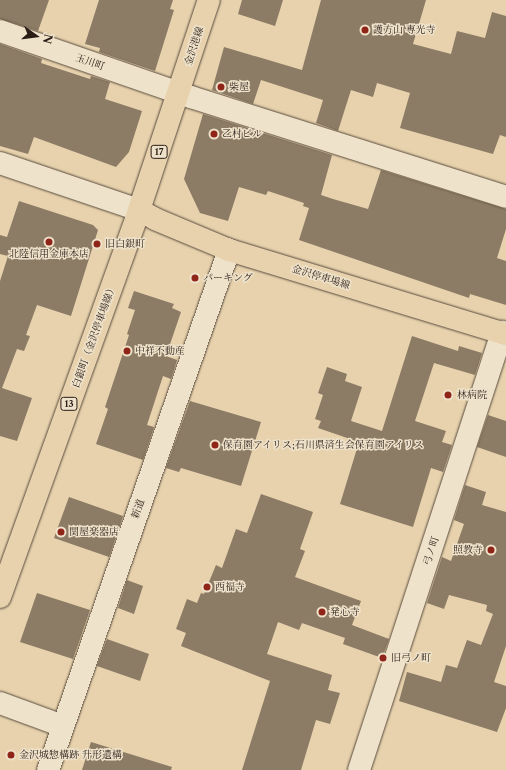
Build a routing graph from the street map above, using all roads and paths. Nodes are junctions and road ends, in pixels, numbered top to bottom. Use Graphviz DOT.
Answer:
graph roads {
  1 [pos="209,0"];
  2 [pos="0,32"];
  3 [pos="179,93"];
  4 [pos="0,163"];
  5 [pos="506,197"];
  6 [pos="139,210"];
  7 [pos="229,250"];
  8 [pos="504,333"];
  9 [pos="0,597"];
  10 [pos="0,703"];
  11 [pos="63,726"];
  12 [pos="48,770"];
  13 [pos="359,770"];
  1 -- 3 [label="main road, 金沢港線 / 17"];
  2 -- 3 [label="street, 玉川町"];
  3 -- 5 [label="street, 玉川町"];
  3 -- 6 [label="main road, 17"];
  4 -- 6 [label="street"];
  6 -- 7 [label="main road, 金沢停車場線"];
  6 -- 9 [label="main road, 白銀町（金沢停車場線） / 13"];
  7 -- 8 [label="main road, 金沢停車場線"];
  7 -- 11 [label="street, 新道"];
  8 -- 13 [label="street, 弓ノ町"];
  10 -- 11 [label="street"];
  11 -- 12 [label="street, 新道"];
}
